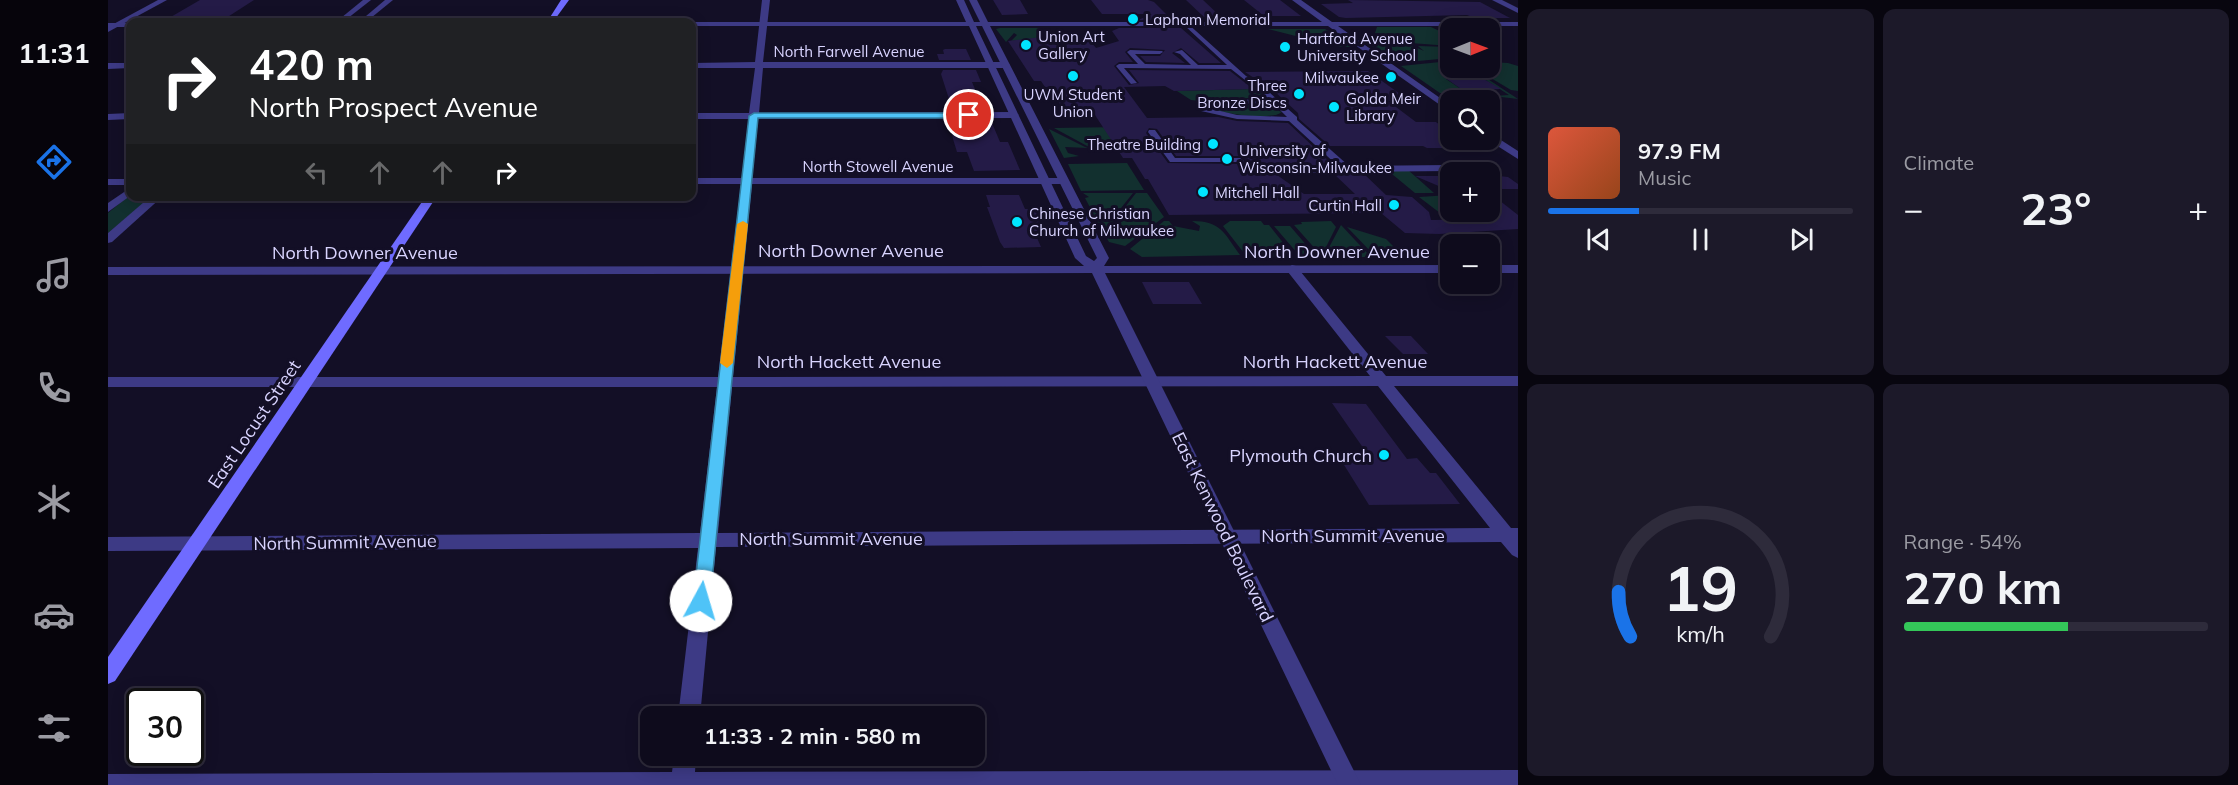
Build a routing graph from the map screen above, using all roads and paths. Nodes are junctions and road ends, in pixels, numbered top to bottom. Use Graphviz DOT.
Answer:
graph roads {
  1 [pos="163,0"];
  2 [pos="367,0"];
  3 [pos="389,0"];
  4 [pos="565,0"];
  5 [pos="766,0"];
  6 [pos="960,0"];
  7 [pos="973,0"];
  8 [pos="1296,0"];
  9 [pos="1496,0"];
  10 [pos="1518,11"];
  11 [pos="126,18"];
  12 [pos="126,18"];
  13 [pos="344,18"];
  14 [pos="367,18"];
  15 [pos="553,18"];
  16 [pos="696,24"];
  17 [pos="764,24"];
  18 [pos="971,24"];
  19 [pos="985,24"];
  20 [pos="1186,24"];
  21 [pos="1330,24"];
  22 [pos="1518,24"];
  23 [pos="112,25"];
  24 [pos="108,30"];
  25 [pos="1160,51"];
  26 [pos="1177,52"];
  27 [pos="1006,64"];
  28 [pos="1142,64"];
  29 [pos="1194,64"];
  30 [pos="696,65"];
  31 [pos="759,65"];
  32 [pos="991,65"];
  33 [pos="1230,65"];
  34 [pos="108,66"];
  35 [pos="126,66"];
  36 [pos="1132,83"];
  37 [pos="1276,101"];
  38 [pos="1440,102"];
  39 [pos="1014,115"];
  40 [pos="126,116"];
  41 [pos="696,116"];
  42 [pos="754,116"];
  43 [pos="108,117"];
  44 [pos="1291,119"];
  45 [pos="1152,132"];
  46 [pos="1500,143"];
  47 [pos="1518,156"];
  48 [pos="1440,168"];
  49 [pos="1347,169"];
  50 [pos="1064,180"];
  51 [pos="696,181"];
  52 [pos="747,181"];
  53 [pos="1044,181"];
  54 [pos="108,182"];
  55 [pos="126,182"];
  56 [pos="126,194"];
  57 [pos="152,201"];
  58 [pos="429,201"];
  59 [pos="108,209"];
  60 [pos="108,239"];
  61 [pos="1096,268"];
  62 [pos="738,269"];
  63 [pos="1292,269"];
  64 [pos="1440,269"];
  65 [pos="1500,269"];
  66 [pos="1518,269"];
  67 [pos="381,270"];
  68 [pos="108,271"];
  69 [pos="724,380"];
  70 [pos="1383,380"];
  71 [pos="307,381"];
  72 [pos="1151,381"];
  73 [pos="1518,381"];
  74 [pos="108,382"];
  75 [pos="1512,535"];
  76 [pos="1228,536"];
  77 [pos="708,538"];
  78 [pos="108,544"];
  79 [pos="196,544"];
  80 [pos="1518,550"];
  81 [pos="108,674"];
  82 [pos="690,706"];
  83 [pos="684,766"];
  84 [pos="1518,781"];
  85 [pos="682,783"];
  86 [pos="1349,783"];
  87 [pos="108,784"];
  1 -- 11 [label="street"];
  2 -- 13 [label="street"];
  3 -- 14 [label="street"];
  4 -- 15 [label="main road"];
  5 -- 17 [label="street"];
  6 -- 18 [label="street, East Kenwood Boulevard"];
  7 -- 19 [label="street, East Kenwood Boulevard"];
  8 -- 21 [label="street"];
  9 -- 10 [label="street"];
  12 -- 23 [label="street"];
  16 -- 17 [label="street"];
  17 -- 18 [label="street"];
  17 -- 31 [label="street"];
  18 -- 19 [label="street"];
  18 -- 32 [label="street, East Kenwood Boulevard"];
  19 -- 20 [label="street"];
  19 -- 27 [label="street, East Kenwood Boulevard"];
  20 -- 21 [label="street"];
  20 -- 33 [label="street"];
  21 -- 22 [label="street"];
  21 -- 38 [label="street"];
  23 -- 24 [label="street"];
  25 -- 28 [label="street"];
  26 -- 29 [label="street"];
  27 -- 32 [label="street, North Farwell Avenue"];
  27 -- 50 [label="street, East Kenwood Boulevard"];
  28 -- 29 [label="street"];
  28 -- 36 [label="street"];
  29 -- 33 [label="street"];
  30 -- 31 [label="street, North Farwell Avenue"];
  31 -- 32 [label="street, North Farwell Avenue"];
  31 -- 42 [label="street"];
  32 -- 39 [label="street, East Kenwood Boulevard"];
  33 -- 37 [label="street"];
  34 -- 35 [label="street"];
  37 -- 44 [label="street"];
  37 -- 44 [label="street"];
  39 -- 42 [label="street"];
  39 -- 53 [label="street, East Kenwood Boulevard"];
  40 -- 43 [label="street"];
  41 -- 42 [label="street"];
  42 -- 52 [label="street"];
  44 -- 49 [label="street"];
  45 -- 49 [label="street"];
  46 -- 47 [label="street"];
  48 -- 49 [label="street"];
  50 -- 53 [label="street, North Stowell Avenue"];
  50 -- 61 [label="street, East Kenwood Boulevard"];
  51 -- 52 [label="street, North Stowell Avenue"];
  52 -- 53 [label="street, North Stowell Avenue"];
  52 -- 62 [label="street"];
  53 -- 61 [label="street, East Kenwood Boulevard"];
  54 -- 55 [label="street"];
  56 -- 59 [label="street"];
  57 -- 60 [label="street"];
  58 -- 67 [label="main road, East Locust Street"];
  61 -- 62 [label="street, North Downer Avenue"];
  61 -- 63 [label="street, North Downer Avenue"];
  61 -- 72 [label="street, East Kenwood Boulevard"];
  62 -- 67 [label="street, North Downer Avenue"];
  62 -- 69 [label="street"];
  63 -- 64 [label="street, North Downer Avenue"];
  63 -- 70 [label="street"];
  65 -- 66 [label="street"];
  67 -- 68 [label="street, North Downer Avenue"];
  67 -- 71 [label="main road, East Locust Street"];
  69 -- 71 [label="street, North Hackett Avenue"];
  69 -- 72 [label="street, North Hackett Avenue"];
  69 -- 77 [label="street"];
  70 -- 72 [label="street, North Hackett Avenue"];
  70 -- 73 [label="street, North Hackett Avenue"];
  70 -- 75 [label="street"];
  71 -- 74 [label="street, North Hackett Avenue"];
  71 -- 79 [label="main road, East Locust Street"];
  72 -- 76 [label="street, East Kenwood Boulevard"];
  75 -- 76 [label="street, North Summit Avenue"];
  75 -- 80 [label="street"];
  76 -- 77 [label="street, North Summit Avenue"];
  76 -- 86 [label="street, East Kenwood Boulevard"];
  77 -- 79 [label="street, North Summit Avenue"];
  77 -- 82 [label="street"];
  78 -- 79 [label="street, North Summit Avenue"];
  79 -- 81 [label="main road, East Locust Street"];
  83 -- 85 [label="street"];
  84 -- 86 [label="street"];
  85 -- 86 [label="street"];
  85 -- 87 [label="street"];
}
